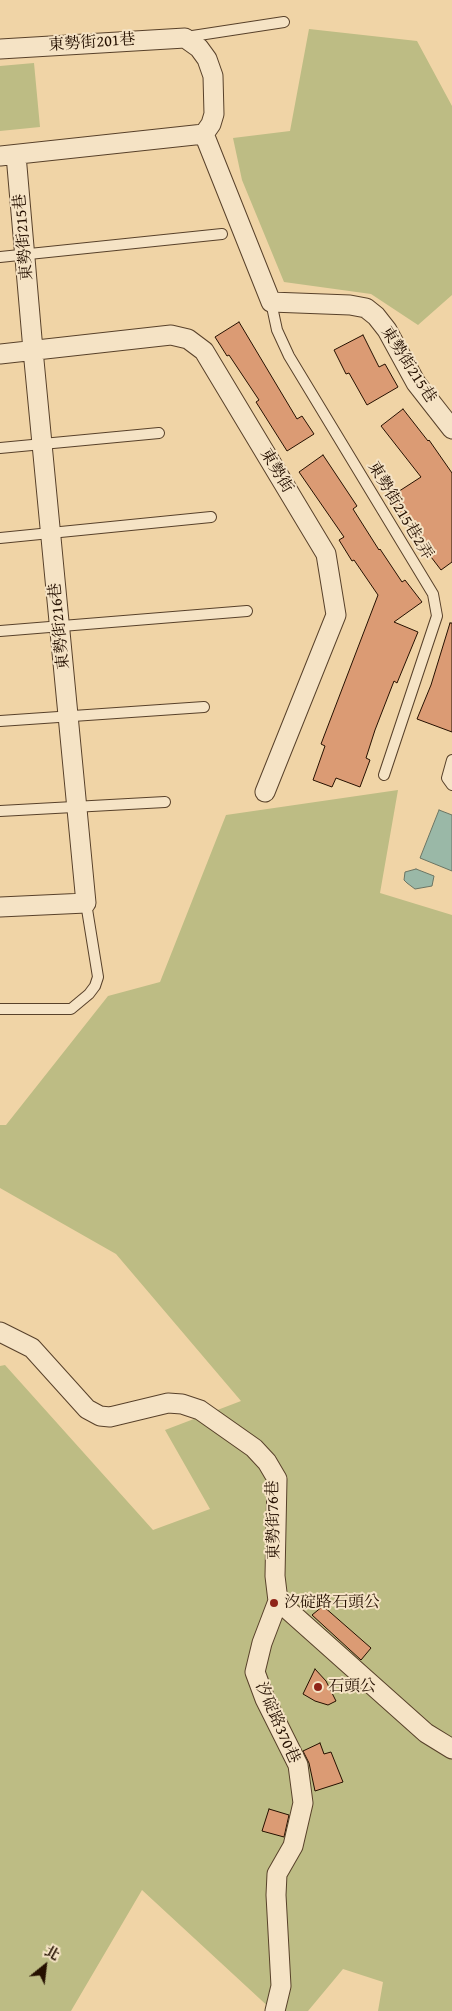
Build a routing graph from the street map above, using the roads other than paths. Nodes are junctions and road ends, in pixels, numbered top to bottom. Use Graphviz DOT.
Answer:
graph roads {
  1 [pos="284,22"];
  2 [pos="185,38"];
  3 [pos="0,49"];
  4 [pos="204,134"];
  5 [pos="8,156"];
  6 [pos="222,234"];
  7 [pos="25,255"];
  8 [pos="0,257"];
  9 [pos="271,302"];
  10 [pos="33,350"];
  11 [pos="0,354"];
  12 [pos="452,429"];
  13 [pos="159,433"];
  14 [pos="42,444"];
  15 [pos="0,448"];
  16 [pos="211,517"];
  17 [pos="51,533"];
  18 [pos="0,538"];
  19 [pos="247,611"];
  20 [pos="60,626"];
  21 [pos="0,631"];
  22 [pos="204,706"];
  23 [pos="68,716"];
  24 [pos="0,721"];
  25 [pos="452,760"];
  26 [pos="384,775"];
  27 [pos="452,785"];
  28 [pos="265,792"];
  29 [pos="165,802"];
  30 [pos="77,806"];
  31 [pos="0,811"];
  32 [pos="86,903"];
  33 [pos="0,907"];
  34 [pos="0,1009"];
  35 [pos="0,1332"];
  36 [pos="278,1601"];
  37 [pos="452,1749"];
  38 [pos="275,2011"];
  1 -- 2 [label="lane"];
  2 -- 3 [label="street, 東勢街201巷"];
  2 -- 4 [label="street"];
  4 -- 5 [label="street"];
  4 -- 9 [label="street"];
  5 -- 7 [label="street, 東勢街215巷"];
  6 -- 7 [label="lane"];
  7 -- 8 [label="lane"];
  7 -- 10 [label="street, 東勢街215巷"];
  9 -- 12 [label="street, 東勢街215巷"];
  9 -- 26 [label="lane, 東勢街215巷2弄"];
  10 -- 11 [label="street, 東勢街"];
  10 -- 14 [label="street, 東勢街216巷"];
  10 -- 28 [label="street, 東勢街"];
  13 -- 14 [label="lane"];
  14 -- 15 [label="lane"];
  14 -- 17 [label="street, 東勢街216巷"];
  16 -- 17 [label="lane"];
  17 -- 18 [label="lane"];
  17 -- 20 [label="street, 東勢街216巷"];
  19 -- 20 [label="lane"];
  20 -- 21 [label="lane"];
  20 -- 23 [label="street, 東勢街216巷"];
  22 -- 23 [label="lane"];
  23 -- 24 [label="lane"];
  23 -- 30 [label="street, 東勢街216巷"];
  25 -- 27 [label="lane"];
  29 -- 30 [label="lane"];
  30 -- 31 [label="lane"];
  30 -- 32 [label="street, 東勢街216巷"];
  32 -- 33 [label="street"];
  32 -- 34 [label="lane"];
  35 -- 36 [label="street, 東勢街76巷"];
  36 -- 37 [label="street"];
  36 -- 38 [label="street, 汐碇路370巷"];
}
